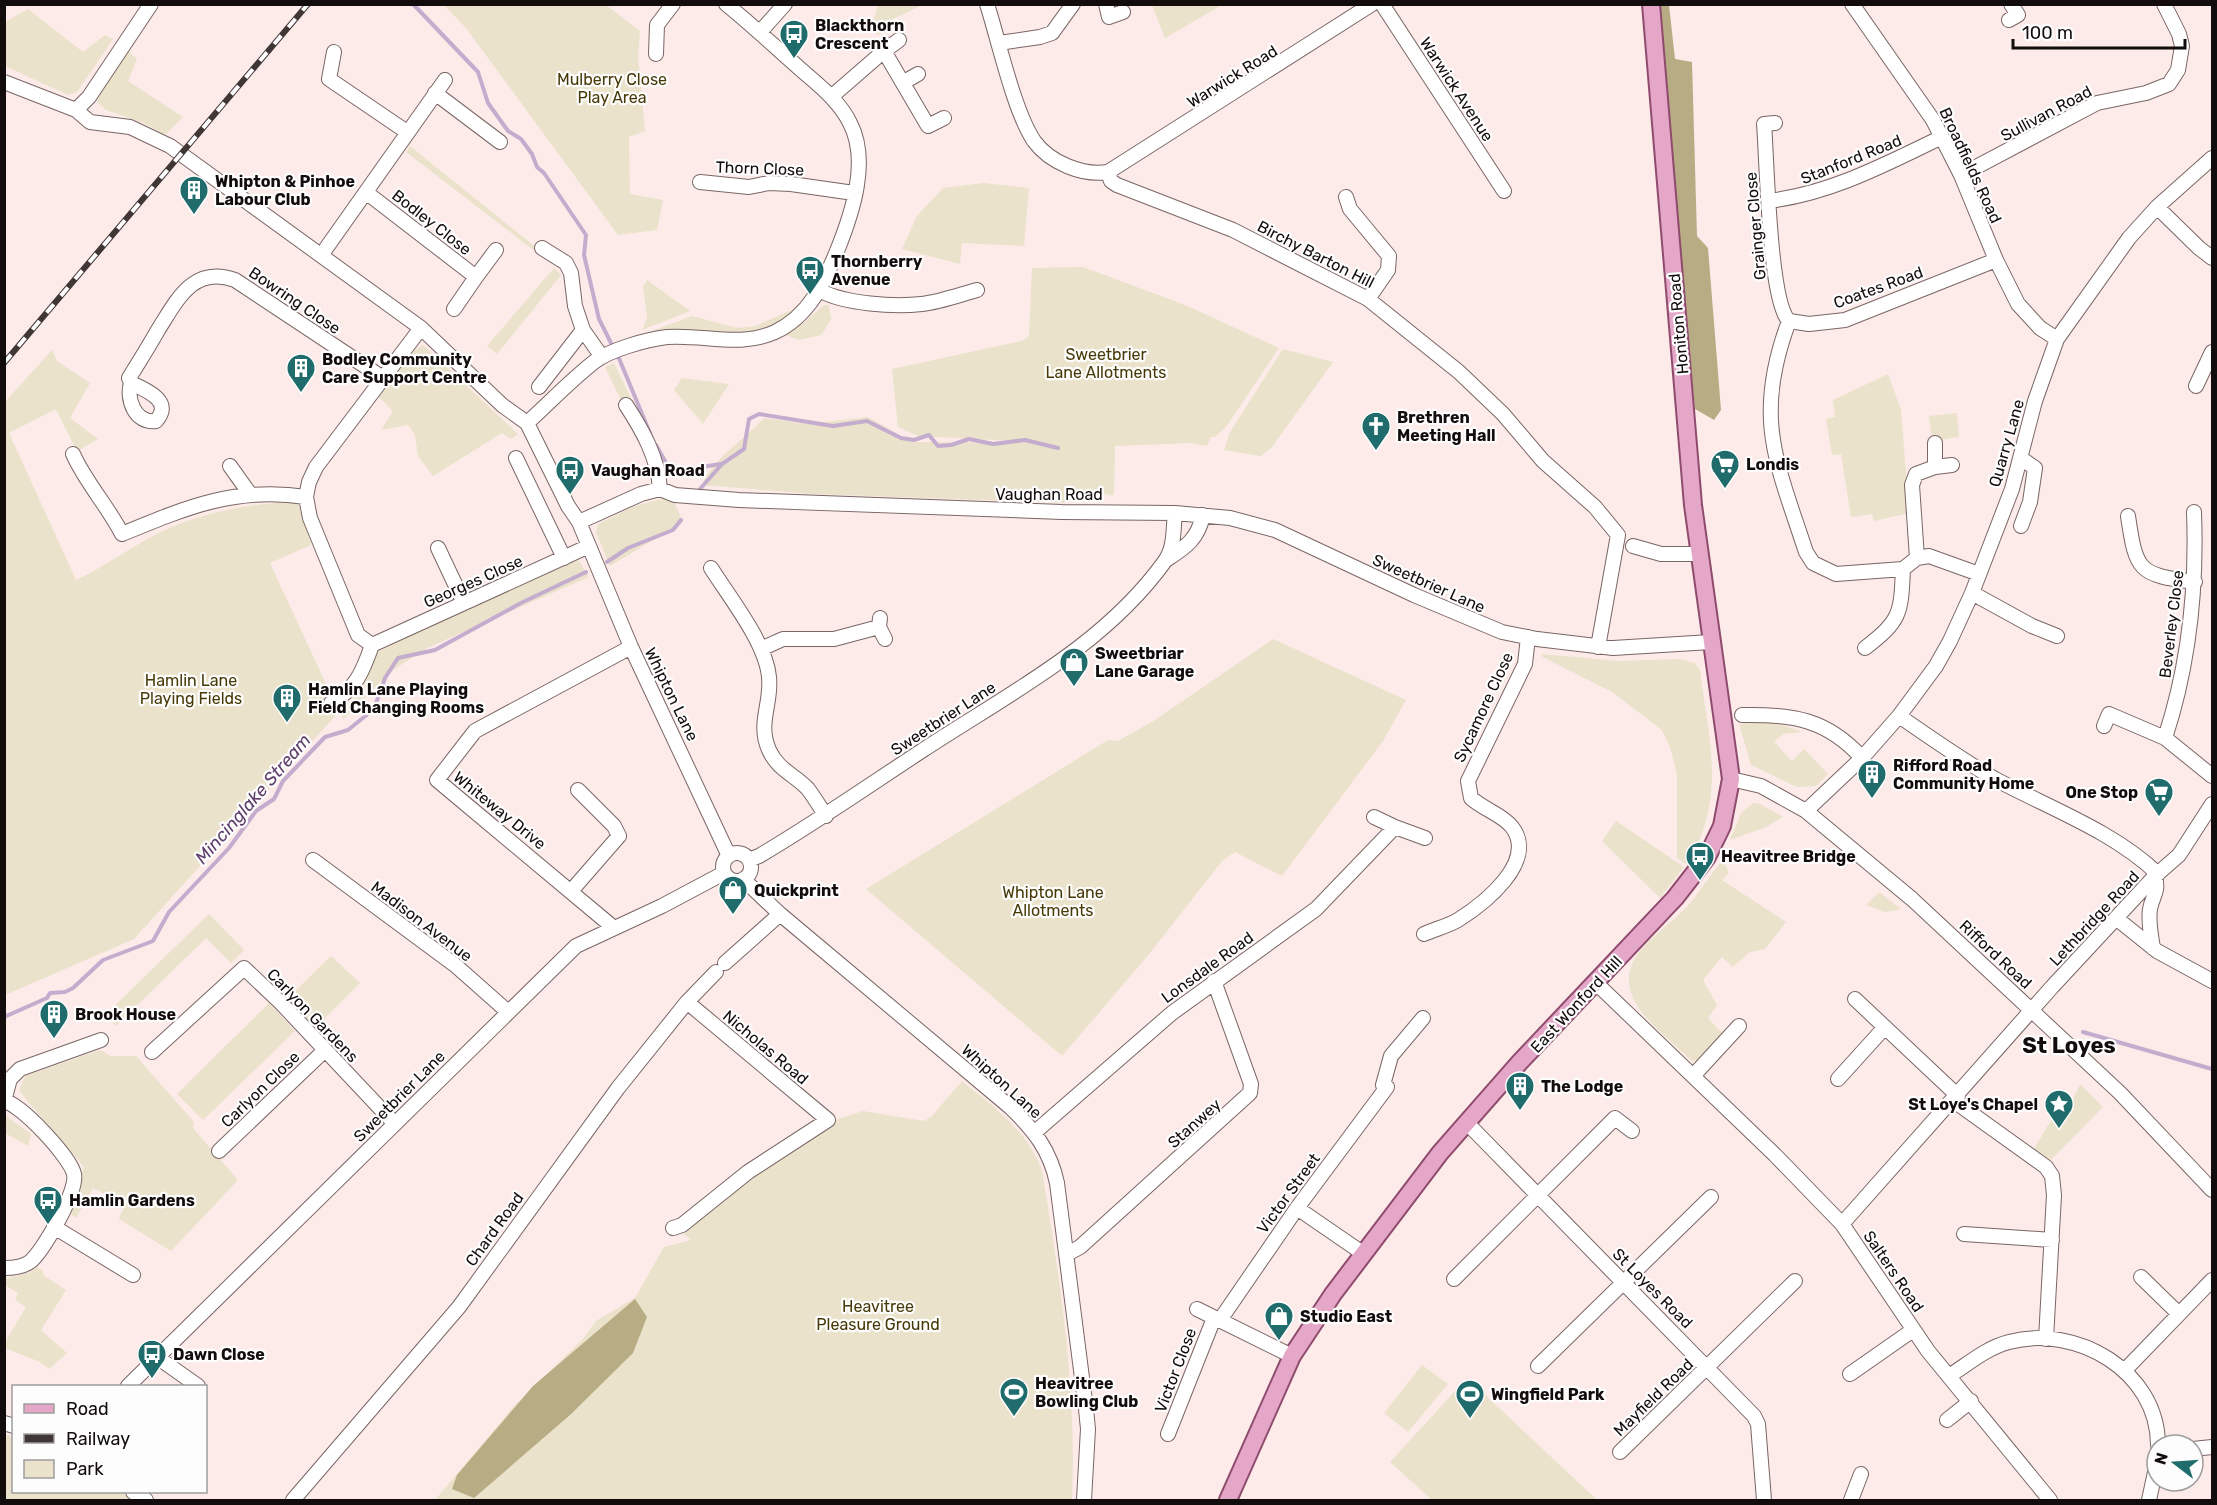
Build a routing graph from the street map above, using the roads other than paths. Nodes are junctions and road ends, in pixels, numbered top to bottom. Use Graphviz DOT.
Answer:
graph roads {
  1 [pos="150,4"];
  2 [pos="673,4"];
  3 [pos="726,4"];
  4 [pos="785,4"];
  5 [pos="987,4"];
  6 [pos="1073,4"];
  7 [pos="1372,4"];
  8 [pos="1382,4"];
  9 [pos="1651,4"];
  10 [pos="1852,4"];
  11 [pos="2164,4"];
  12 [pos="1123,12"];
  13 [pos="1104,14"];
  14 [pos="760,32"];
  15 [pos="899,40"];
  16 [pos="999,42"];
  17 [pos="884,51"];
  18 [pos="334,52"];
  19 [pos="655,54"];
  20 [pos="918,74"];
  21 [pos="445,80"];
  22 [pos="4,82"];
  23 [pos="904,82"];
  24 [pos="435,93"];
  25 [pos="831,97"];
  26 [pos="76,110"];
  27 [pos="944,118"];
  28 [pos="1765,124"];
  29 [pos="407,132"];
  30 [pos="1942,137"];
  31 [pos="500,142"];
  32 [pos="2212,158"];
  33 [pos="1108,172"];
  34 [pos="1961,175"];
  35 [pos="700,182"];
  36 [pos="1504,191"];
  37 [pos="367,193"];
  38 [pos="854,193"];
  39 [pos="1346,197"];
  40 [pos="1769,201"];
  41 [pos="2157,207"];
  42 [pos="542,248"];
  43 [pos="496,249"];
  44 [pos="322,254"];
  45 [pos="2212,258"];
  46 [pos="1996,260"];
  47 [pos="476,277"];
  48 [pos="977,290"];
  49 [pos="821,291"];
  50 [pos="1368,299"];
  51 [pos="454,309"];
  52 [pos="1789,321"];
  53 [pos="421,328"];
  54 [pos="583,330"];
  55 [pos="2057,339"];
  56 [pos="2212,352"];
  57 [pos="602,357"];
  58 [pos="383,378"];
  59 [pos="131,383"];
  60 [pos="2196,386"];
  61 [pos="540,387"];
  62 [pos="626,405"];
  63 [pos="527,423"];
  64 [pos="1935,443"];
  65 [pos="73,454"];
  66 [pos="516,458"];
  67 [pos="2022,459"];
  68 [pos="1952,465"];
  69 [pos="230,466"];
  70 [pos="1935,467"];
  71 [pos="660,489"];
  72 [pos="250,494"];
  73 [pos="306,497"];
  74 [pos="2194,512"];
  75 [pos="1175,513"];
  76 [pos="1203,515"];
  77 [pos="2128,515"];
  78 [pos="579,522"];
  79 [pos="2021,526"];
  80 [pos="1634,546"];
  81 [pos="587,547"];
  82 [pos="438,548"];
  83 [pos="1699,554"];
  84 [pos="564,558"];
  85 [pos="1917,558"];
  86 [pos="1165,560"];
  87 [pos="711,568"];
  88 [pos="1903,569"];
  89 [pos="1979,574"];
  90 [pos="2195,582"];
  91 [pos="1972,593"];
  92 [pos="463,601"];
  93 [pos="881,628"];
  94 [pos="2057,636"];
  95 [pos="1528,637"];
  96 [pos="1711,642"];
  97 [pos="372,645"];
  98 [pos="631,647"];
  99 [pos="1598,647"];
  100 [pos="1865,648"];
  101 [pos="761,649"];
  102 [pos="331,703"];
  103 [pos="1742,715"];
  104 [pos="1899,716"];
  105 [pos="2104,726"];
  106 [pos="2165,738"];
  107 [pos="1862,758"];
  108 [pos="2212,776"];
  109 [pos="1731,780"];
  110 [pos="578,790"];
  111 [pos="2212,804"];
  112 [pos="1806,811"];
  113 [pos="826,816"];
  114 [pos="1374,817"];
  115 [pos="1395,827"];
  116 [pos="1425,838"];
  117 [pos="729,856"];
  118 [pos="313,860"];
  119 [pos="749,860"];
  120 [pos="724,873"];
  121 [pos="2156,875"];
  122 [pos="743,879"];
  123 [pos="572,890"];
  124 [pos="780,914"];
  125 [pos="2116,918"];
  126 [pos="614,928"];
  127 [pos="1424,934"];
  128 [pos="2153,948"];
  129 [pos="1214,981"];
  130 [pos="2212,981"];
  131 [pos="1596,983"];
  132 [pos="1855,999"];
  133 [pos="687,1002"];
  134 [pos="507,1011"];
  135 [pos="2033,1011"];
  136 [pos="1423,1018"];
  137 [pos="1740,1026"];
  138 [pos="1885,1028"];
  139 [pos="101,1040"];
  140 [pos="324,1051"];
  141 [pos="152,1052"];
  142 [pos="1693,1076"];
  143 [pos="1838,1079"];
  144 [pos="1956,1098"];
  145 [pos="4,1101"];
  146 [pos="394,1123"];
  147 [pos="1467,1123"];
  148 [pos="1632,1131"];
  149 [pos="1035,1132"];
  150 [pos="219,1151"];
  151 [pos="2212,1190"];
  152 [pos="1538,1194"];
  153 [pos="1711,1197"];
  154 [pos="1297,1208"];
  155 [pos="1842,1224"];
  156 [pos="54,1227"];
  157 [pos="673,1228"];
  158 [pos="1964,1234"];
  159 [pos="2052,1240"];
  160 [pos="1067,1254"];
  161 [pos="1364,1254"];
  162 [pos="4,1268"];
  163 [pos="133,1275"];
  164 [pos="2141,1277"];
  165 [pos="1454,1279"];
  166 [pos="2212,1280"];
  167 [pos="1795,1281"];
  168 [pos="1624,1282"];
  169 [pos="1197,1309"];
  170 [pos="2179,1314"];
  171 [pos="1217,1319"];
  172 [pos="1913,1330"];
  173 [pos="2046,1339"];
  174 [pos="1292,1356"];
  175 [pos="158,1357"];
  176 [pos="1538,1366"];
  177 [pos="1708,1367"];
  178 [pos="2125,1370"];
  179 [pos="1850,1374"];
  180 [pos="1949,1377"];
  181 [pos="130,1385"];
  182 [pos="196,1385"];
  183 [pos="1971,1401"];
  184 [pos="1947,1420"];
  185 [pos="2155,1433"];
  186 [pos="1168,1434"];
  187 [pos="1620,1452"];
  188 [pos="1861,1474"];
  189 [pos="292,1500"];
  190 [pos="1084,1500"];
  191 [pos="1228,1500"];
  192 [pos="1764,1500"];
  193 [pos="1851,1500"];
  194 [pos="2049,1500"];
  1 -- 26 [label="street"];
  2 -- 19 [label="street"];
  3 -- 14 [label="street"];
  4 -- 14 [label="street"];
  5 -- 16 [label="street"];
  6 -- 16 [label="street"];
  7 -- 33 [label="street, Warwick Road"];
  8 -- 36 [label="street, Warwick Avenue"];
  9 -- 83 [label="main road, Honiton Road"];
  10 -- 30 [label="street, Broadfields Road"];
  11 -- 34 [label="street, Sullivan Road"];
  12 -- 13 [label="street"];
  14 -- 25 [label="street"];
  15 -- 17 [label="street"];
  16 -- 33 [label="street"];
  17 -- 23 [label="street"];
  17 -- 25 [label="street"];
  18 -- 29 [label="street"];
  20 -- 23 [label="street"];
  21 -- 24 [label="street, Bodley Close"];
  22 -- 26 [label="street"];
  23 -- 27 [label="street"];
  24 -- 29 [label="street, Bodley Close"];
  24 -- 31 [label="street"];
  25 -- 38 [label="street"];
  26 -- 44 [label="street"];
  28 -- 40 [label="street, Grainger Close"];
  29 -- 37 [label="street, Bodley Close"];
  30 -- 34 [label="street, Broadfields Road"];
  30 -- 40 [label="street, Stanford Road"];
  32 -- 41 [label="street, Quarry Lane"];
  33 -- 50 [label="street, Birchy Barton Hill"];
  34 -- 46 [label="street, Broadfields Road"];
  35 -- 38 [label="street, Thorn Close"];
  37 -- 44 [label="street, Bodley Close"];
  37 -- 47 [label="street, Bodley Close"];
  38 -- 49 [label="street"];
  39 -- 50 [label="street"];
  40 -- 52 [label="street, Grainger Close"];
  41 -- 45 [label="street"];
  41 -- 55 [label="street, Quarry Lane"];
  42 -- 54 [label="street"];
  43 -- 47 [label="street, Bodley Close"];
  44 -- 53 [label="street"];
  46 -- 52 [label="street, Coates Road"];
  46 -- 55 [label="street, Broadfields Road"];
  47 -- 51 [label="street, Bodley Close"];
  48 -- 49 [label="street"];
  49 -- 57 [label="street"];
  50 -- 99 [label="street, Birchy Barton Hill"];
  52 -- 88 [label="street"];
  53 -- 58 [label="street"];
  53 -- 63 [label="street"];
  54 -- 57 [label="street"];
  54 -- 61 [label="street"];
  55 -- 67 [label="street, Quarry Lane"];
  56 -- 60 [label="street"];
  57 -- 63 [label="street"];
  58 -- 59 [label="street, Bowring Close"];
  58 -- 73 [label="street"];
  62 -- 71 [label="street"];
  63 -- 78 [label="street"];
  64 -- 70 [label="street"];
  65 -- 72 [label="street"];
  66 -- 84 [label="street"];
  67 -- 79 [label="street"];
  67 -- 89 [label="street, Quarry Lane"];
  68 -- 70 [label="street"];
  69 -- 72 [label="street"];
  70 -- 85 [label="street"];
  71 -- 75 [label="street, Vaughan Road"];
  71 -- 78 [label="street"];
  72 -- 73 [label="street"];
  73 -- 97 [label="street"];
  74 -- 90 [label="street, Beverley Close"];
  75 -- 76 [label="street, Vaughan Road"];
  75 -- 86 [label="street, Sweetbrier Lane"];
  76 -- 86 [label="street, Sweetbrier Lane"];
  76 -- 95 [label="street, Sweetbrier Lane"];
  77 -- 90 [label="street"];
  78 -- 81 [label="street"];
  80 -- 83 [label="street"];
  81 -- 84 [label="street, Georges Close"];
  81 -- 98 [label="street, Whipton Lane"];
  82 -- 92 [label="street"];
  83 -- 96 [label="main road, Honiton Road"];
  84 -- 92 [label="street, Georges Close"];
  85 -- 88 [label="street"];
  85 -- 89 [label="street"];
  86 -- 113 [label="street, Sweetbrier Lane"];
  87 -- 101 [label="street"];
  88 -- 100 [label="street"];
  89 -- 91 [label="street, Quarry Lane"];
  90 -- 106 [label="street, Beverley Close"];
  91 -- 94 [label="street"];
  91 -- 104 [label="street, Quarry Lane"];
  92 -- 97 [label="street, Georges Close"];
  93 -- 101 [label="street"];
  95 -- 99 [label="street, Sweetbrier Lane"];
  95 -- 127 [label="street, Sycamore Close"];
  96 -- 99 [label="street, Sweetbrier Lane"];
  96 -- 109 [label="main road, East Wonford Hill"];
  97 -- 102 [label="street"];
  98 -- 117 [label="street, Whipton Lane"];
  98 -- 123 [label="street, Whiteway Drive"];
  101 -- 113 [label="street"];
  103 -- 107 [label="street"];
  104 -- 107 [label="street, Quarry Lane"];
  104 -- 121 [label="street"];
  105 -- 106 [label="street"];
  106 -- 108 [label="street"];
  107 -- 112 [label="street, Quarry Lane"];
  109 -- 112 [label="street, Rifford Road"];
  109 -- 131 [label="main road, East Wonford Hill"];
  110 -- 123 [label="street"];
  111 -- 121 [label="street, Lethbridge Road"];
  112 -- 135 [label="street, Rifford Road"];
  113 -- 119 [label="street, Sweetbrier Lane"];
  114 -- 115 [label="street"];
  115 -- 116 [label="street"];
  115 -- 129 [label="street, Lonsdale Road"];
  117 -- 119 [label="street"];
  117 -- 120 [label="street"];
  118 -- 134 [label="street, Madison Avenue"];
  119 -- 122 [label="street"];
  120 -- 122 [label="street"];
  120 -- 126 [label="street, Sweetbrier Lane"];
  121 -- 125 [label="street, Lethbridge Road"];
  121 -- 128 [label="street"];
  122 -- 124 [label="street, Whipton Lane"];
  123 -- 126 [label="street, Whiteway Drive"];
  124 -- 133 [label="street, Chard Road"];
  124 -- 149 [label="street, Whipton Lane"];
  125 -- 128 [label="street"];
  125 -- 135 [label="street, Lethbridge Road"];
  126 -- 134 [label="street, Sweetbrier Lane"];
  128 -- 130 [label="street"];
  129 -- 149 [label="street, Lonsdale Road"];
  129 -- 160 [label="street, Stanwey"];
  131 -- 142 [label="street, Salters Road"];
  131 -- 147 [label="main road, East Wonford Hill"];
  132 -- 138 [label="street"];
  133 -- 157 [label="street, Nicholas Road"];
  133 -- 189 [label="street, Chard Road"];
  134 -- 146 [label="street, Sweetbrier Lane"];
  135 -- 144 [label="street, Lethbridge Road"];
  135 -- 151 [label="street, Rifford Road"];
  136 -- 154 [label="street, Victor Street"];
  137 -- 142 [label="street"];
  138 -- 143 [label="street"];
  138 -- 144 [label="street"];
  139 -- 145 [label="street"];
  140 -- 141 [label="street, Carlyon Gardens"];
  140 -- 146 [label="street, Carlyon Gardens"];
  140 -- 150 [label="street, Carlyon Close"];
  142 -- 155 [label="street, Salters Road"];
  144 -- 155 [label="street, Lethbridge Road"];
  144 -- 159 [label="street"];
  145 -- 156 [label="street"];
  146 -- 175 [label="street, Sweetbrier Lane"];
  147 -- 152 [label="street, St Loyes Road"];
  147 -- 161 [label="main road, East Wonford Hill"];
  148 -- 152 [label="street"];
  149 -- 160 [label="street, Whipton Lane"];
  152 -- 165 [label="street"];
  152 -- 168 [label="street, St Loyes Road"];
  153 -- 168 [label="street"];
  154 -- 161 [label="street"];
  154 -- 171 [label="street, Victor Street"];
  155 -- 172 [label="street, Salters Road"];
  156 -- 162 [label="street"];
  156 -- 163 [label="street"];
  158 -- 159 [label="street"];
  159 -- 173 [label="street"];
  160 -- 190 [label="street, Whipton Lane"];
  161 -- 174 [label="main road, East Wonford Hill"];
  164 -- 170 [label="street"];
  166 -- 170 [label="street"];
  167 -- 177 [label="street, Mayfield Road"];
  168 -- 176 [label="street"];
  168 -- 177 [label="street, St Loyes Road"];
  169 -- 171 [label="street"];
  170 -- 178 [label="street"];
  171 -- 174 [label="street"];
  171 -- 186 [label="street, Victor Close"];
  172 -- 179 [label="street"];
  172 -- 180 [label="street, Salters Road"];
  173 -- 178 [label="street"];
  173 -- 180 [label="street"];
  174 -- 191 [label="main road, East Wonford Hill"];
  175 -- 181 [label="street, Sweetbrier Lane"];
  175 -- 182 [label="street"];
  177 -- 187 [label="street, Mayfield Road"];
  177 -- 192 [label="street, St Loyes Road"];
  178 -- 185 [label="street"];
  180 -- 183 [label="street, Salters Road"];
  183 -- 184 [label="street"];
  183 -- 194 [label="street, Salters Road"];
  188 -- 193 [label="street"];
}
